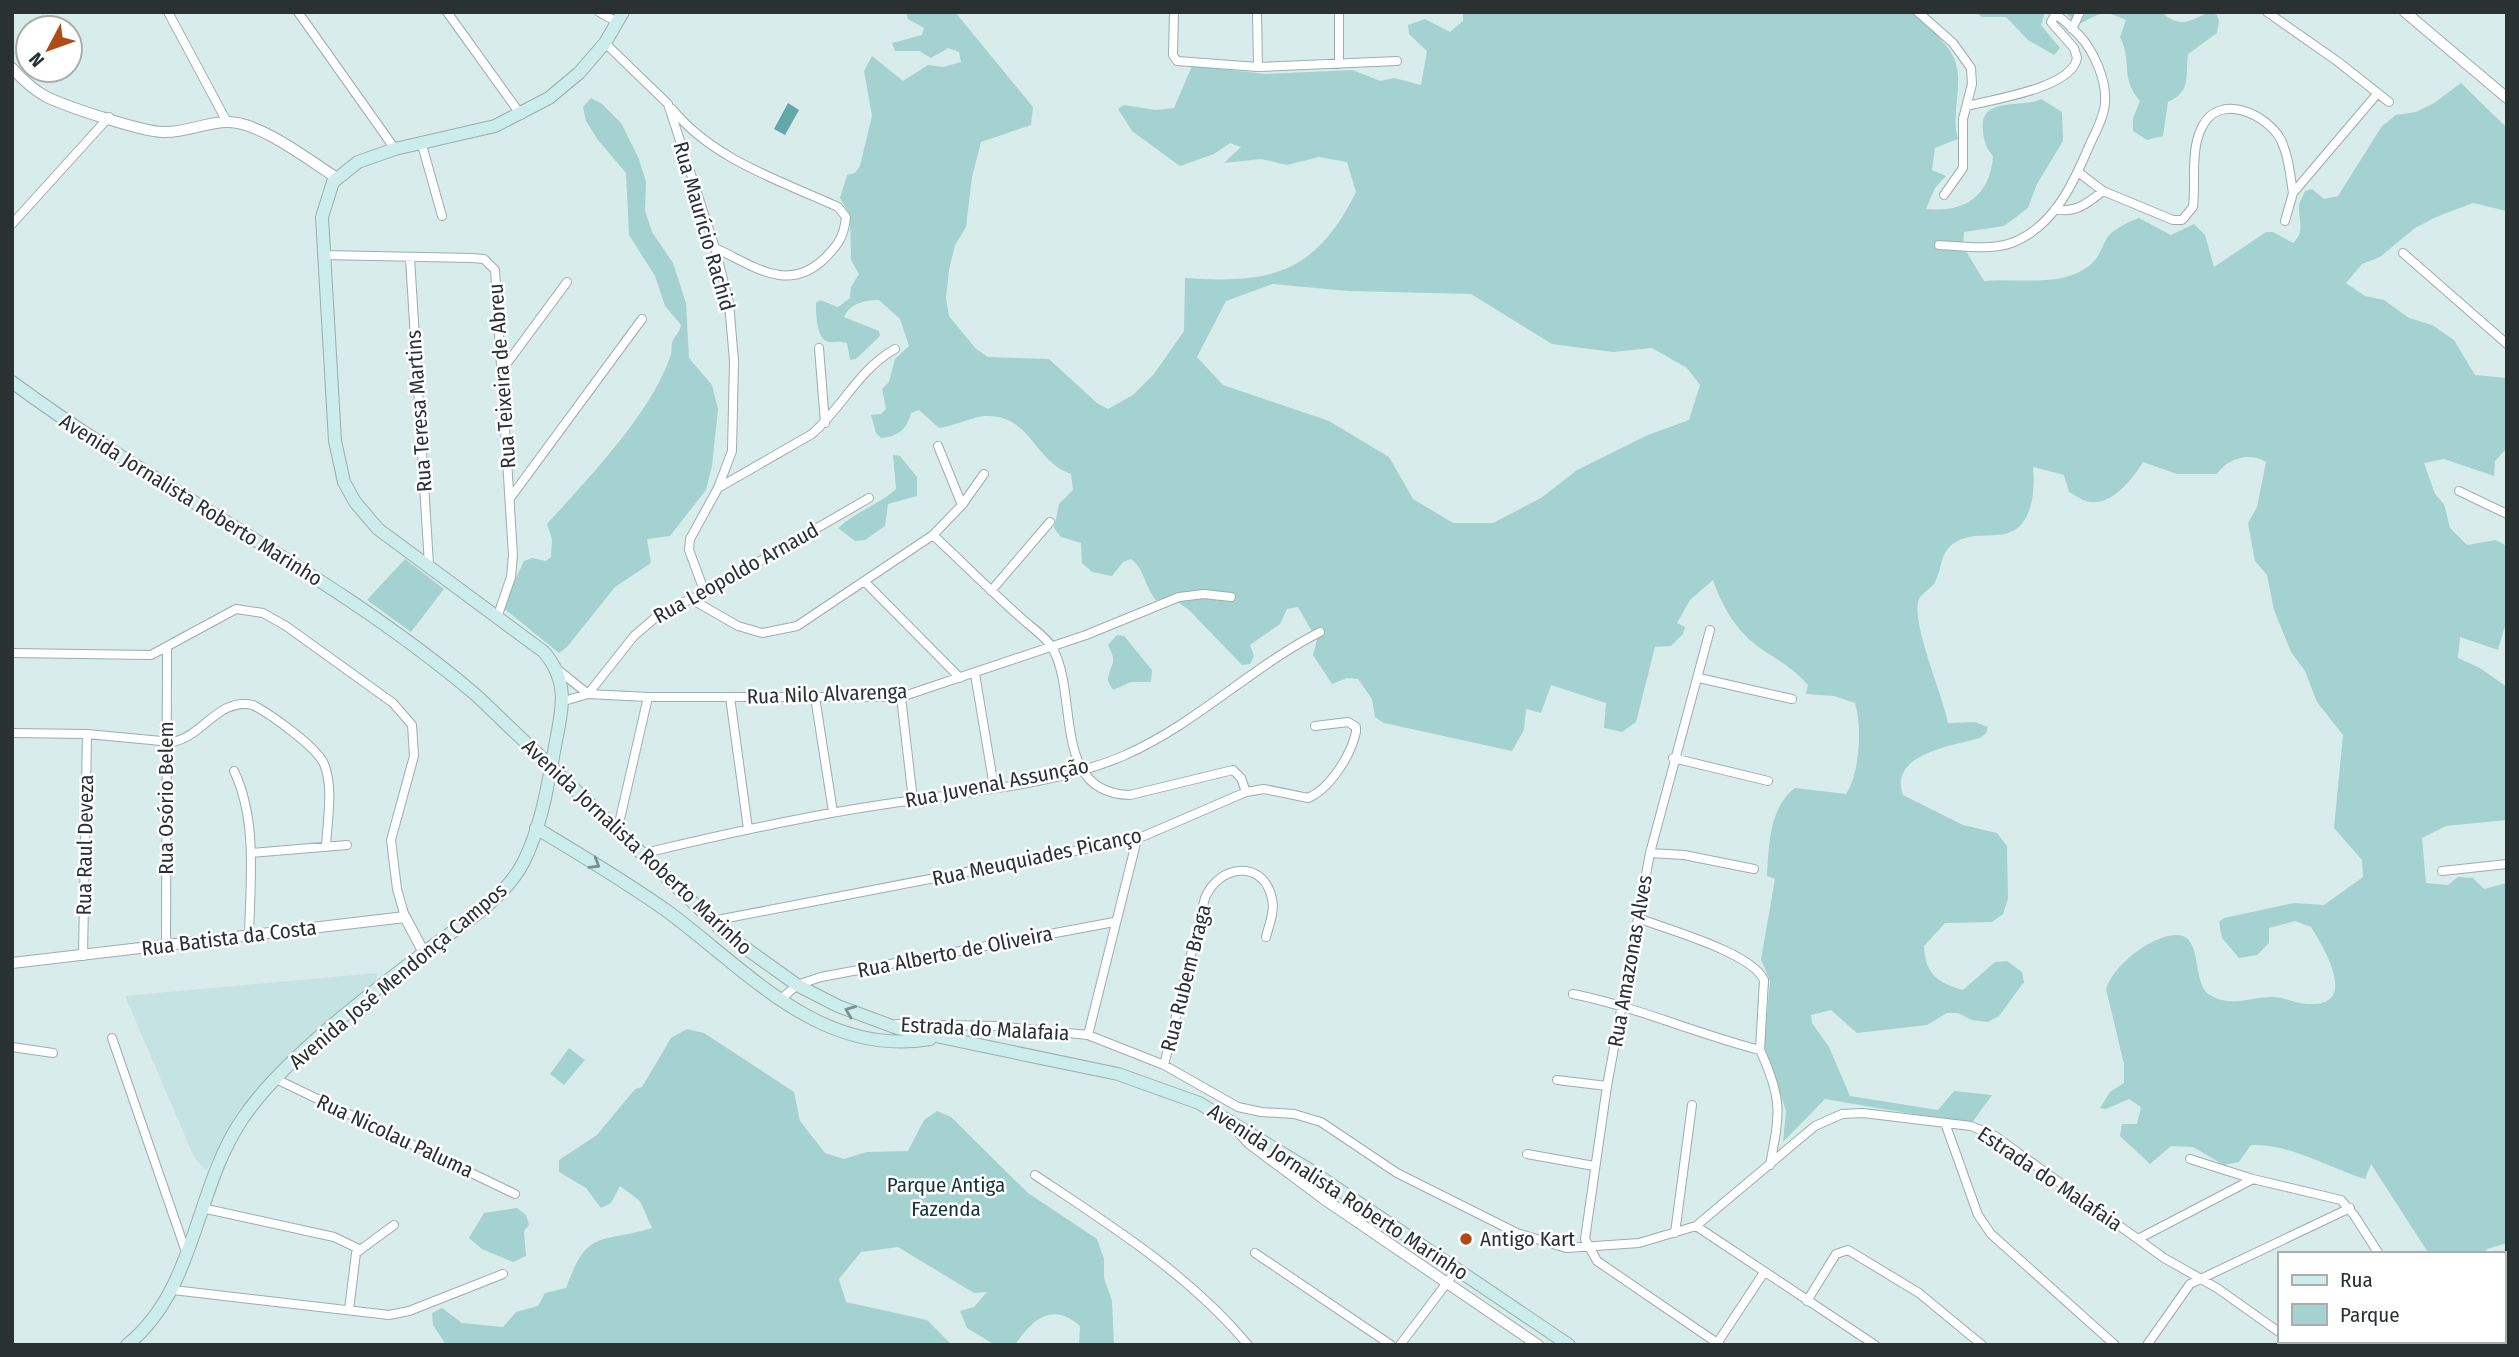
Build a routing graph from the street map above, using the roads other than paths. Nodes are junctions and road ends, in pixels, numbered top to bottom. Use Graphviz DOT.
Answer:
graph roads {
  1 [pos="168,12"];
  2 [pos="298,12"];
  3 [pos="447,12"];
  4 [pos="599,12"];
  5 [pos="1174,12"];
  6 [pos="1257,12"];
  7 [pos="1339,12"];
  8 [pos="1918,12"];
  9 [pos="2080,12"];
  10 [pos="2267,12"];
  11 [pos="2405,12"];
  12 [pos="620,17"];
  13 [pos="2072,29"];
  14 [pos="605,43"];
  15 [pos="1397,61"];
  16 [pos="1339,64"];
  17 [pos="1258,66"];
  18 [pos="12,68"];
  19 [pos="2377,94"];
  20 [pos="2507,98"];
  21 [pos="2389,102"];
  22 [pos="668,104"];
  23 [pos="1967,106"];
  24 [pos="521,115"];
  25 [pos="109,117"];
  26 [pos="227,122"];
  27 [pos="422,145"];
  28 [pos="395,149"];
  29 [pos="2078,172"];
  30 [pos="337,178"];
  31 [pos="2103,191"];
  32 [pos="2293,193"];
  33 [pos="1944,195"];
  34 [pos="2055,209"];
  35 [pos="442,216"];
  36 [pos="2285,221"];
  37 [pos="12,224"];
  38 [pos="1939,245"];
  39 [pos="715,248"];
  40 [pos="2403,253"];
  41 [pos="323,255"];
  42 [pos="410,258"];
  43 [pos="567,282"];
  44 [pos="642,319"];
  45 [pos="2507,344"];
  46 [pos="819,348"];
  47 [pos="895,349"];
  48 [pos="502,370"];
  49 [pos="12,383"];
  50 [pos="825,423"];
  51 [pos="938,446"];
  52 [pos="984,474"];
  53 [pos="718,488"];
  54 [pos="2459,491"];
  55 [pos="511,497"];
  56 [pos="869,498"];
  57 [pos="962,505"];
  58 [pos="2507,514"];
  59 [pos="1050,522"];
  60 [pos="933,536"];
  61 [pos="429,565"];
  62 [pos="864,581"];
  63 [pos="991,591"];
  64 [pos="705,593"];
  65 [pos="1231,597"];
  66 [pos="691,599"];
  67 [pos="498,615"];
  68 [pos="1710,630"];
  69 [pos="1321,632"];
  70 [pos="1053,647"];
  71 [pos="167,649"];
  72 [pos="12,653"];
  73 [pos="555,667"];
  74 [pos="975,674"];
  75 [pos="960,678"];
  76 [pos="1699,678"];
  77 [pos="587,694"];
  78 [pos="648,697"];
  79 [pos="730,697"];
  80 [pos="815,697"];
  81 [pos="901,697"];
  82 [pos="1791,699"];
  83 [pos="564,701"];
  84 [pos="1315,726"];
  85 [pos="12,733"];
  86 [pos="88,734"];
  87 [pos="166,742"];
  88 [pos="1673,758"];
  89 [pos="551,768"];
  90 [pos="1081,770"];
  91 [pos="234,771"];
  92 [pos="1768,781"];
  93 [pos="994,787"];
  94 [pos="1246,792"];
  95 [pos="913,800"];
  96 [pos="834,812"];
  97 [pos="536,828"];
  98 [pos="748,829"];
  99 [pos="617,832"];
  100 [pos="1137,839"];
  101 [pos="347,845"];
  102 [pos="326,847"];
  103 [pos="251,853"];
  104 [pos="1650,853"];
  105 [pos="641,854"];
  106 [pos="2507,864"];
  107 [pos="1754,869"];
  108 [pos="2442,871"];
  109 [pos="405,917"];
  110 [pos="1638,918"];
  111 [pos="712,921"];
  112 [pos="1114,922"];
  113 [pos="249,937"];
  114 [pos="1266,937"];
  115 [pos="166,946"];
  116 [pos="424,953"];
  117 [pos="83,956"];
  118 [pos="12,963"];
  119 [pos="797,985"];
  120 [pos="1573,994"];
  121 [pos="781,999"];
  122 [pos="1621,1004"];
  123 [pos="883,1024"];
  124 [pos="1087,1035"];
  125 [pos="112,1038"];
  126 [pos="939,1038"];
  127 [pos="12,1047"];
  128 [pos="1760,1050"];
  129 [pos="53,1053"];
  130 [pos="1164,1065"];
  131 [pos="276,1079"];
  132 [pos="1558,1080"];
  133 [pos="1607,1086"];
  134 [pos="1692,1105"];
  135 [pos="1238,1107"];
  136 [pos="1231,1121"];
  137 [pos="1945,1123"];
  138 [pos="1527,1154"];
  139 [pos="2190,1159"];
  140 [pos="1770,1165"];
  141 [pos="1594,1166"];
  142 [pos="1035,1175"];
  143 [pos="2253,1179"];
  144 [pos="515,1194"];
  145 [pos="202,1208"];
  146 [pos="2350,1208"];
  147 [pos="394,1225"];
  148 [pos="1696,1226"];
  149 [pos="1675,1233"];
  150 [pos="2138,1239"];
  151 [pos="1587,1248"];
  152 [pos="359,1249"];
  153 [pos="186,1252"];
  154 [pos="2378,1252"];
  155 [pos="1255,1253"];
  156 [pos="1458,1268"];
  157 [pos="503,1274"];
  158 [pos="1763,1274"];
  159 [pos="2199,1279"];
  160 [pos="1447,1283"];
  161 [pos="173,1290"];
  162 [pos="1807,1301"];
  163 [pos="349,1310"];
  164 [pos="2278,1331"];
  165 [pos="1718,1344"];
  166 [pos="127,1345"];
  167 [pos="1248,1345"];
  168 [pos="1391,1345"];
  169 [pos="1400,1345"];
  170 [pos="1538,1345"];
  171 [pos="1569,1345"];
  172 [pos="1875,1345"];
  173 [pos="1982,1345"];
  174 [pos="2115,1345"];
  175 [pos="2147,1345"];
  1 -- 26 [label="street"];
  2 -- 28 [label="street"];
  3 -- 24 [label="street"];
  4 -- 12 [label="street"];
  5 -- 17 [label="street"];
  6 -- 17 [label="street"];
  7 -- 16 [label="street"];
  8 -- 23 [label="street"];
  9 -- 13 [label="street"];
  10 -- 19 [label="street"];
  11 -- 20 [label="street"];
  12 -- 14 [label="main road"];
  13 -- 23 [label="street"];
  13 -- 29 [label="street"];
  14 -- 22 [label="street, Rua Maurício Rachid"];
  14 -- 24 [label="main road"];
  15 -- 16 [label="street"];
  16 -- 17 [label="street"];
  18 -- 25 [label="street"];
  19 -- 21 [label="street"];
  19 -- 32 [label="street"];
  22 -- 39 [label="street, Rua Maurício Rachid"];
  22 -- 39 [label="street"];
  23 -- 33 [label="street"];
  24 -- 27 [label="main road"];
  25 -- 26 [label="street"];
  25 -- 37 [label="street"];
  26 -- 30 [label="street"];
  27 -- 28 [label="main road"];
  27 -- 35 [label="street"];
  28 -- 30 [label="main road"];
  29 -- 31 [label="street"];
  29 -- 34 [label="street"];
  30 -- 41 [label="main road, Avenida José Mendonça Campos"];
  31 -- 32 [label="street"];
  31 -- 34 [label="street"];
  32 -- 36 [label="street"];
  34 -- 38 [label="street"];
  39 -- 53 [label="street, Rua Maurício Rachid"];
  40 -- 45 [label="street"];
  41 -- 42 [label="street, Rua Teixeira de Abreu"];
  41 -- 61 [label="main road, Avenida José Mendonça Campos"];
  42 -- 48 [label="street, Rua Teixeira de Abreu"];
  42 -- 61 [label="street, Rua Teresa Martins"];
  43 -- 48 [label="street"];
  44 -- 55 [label="street"];
  46 -- 50 [label="street"];
  47 -- 50 [label="street"];
  48 -- 55 [label="street, Rua Teixeira de Abreu"];
  49 -- 89 [label="main road, Avenida Jornalista Roberto Marinho"];
  50 -- 53 [label="street"];
  51 -- 57 [label="street"];
  52 -- 57 [label="street"];
  53 -- 64 [label="street, Rua Maurício Rachid"];
  54 -- 58 [label="street"];
  55 -- 67 [label="street, Rua Teixeira de Abreu"];
  56 -- 64 [label="street, Rua Leopoldo Arnaud"];
  57 -- 60 [label="street"];
  59 -- 63 [label="street"];
  60 -- 62 [label="street"];
  60 -- 63 [label="street"];
  61 -- 67 [label="main road, Avenida José Mendonça Campos"];
  62 -- 66 [label="street"];
  62 -- 75 [label="street"];
  63 -- 70 [label="street"];
  64 -- 66 [label="street, Rua Leopoldo Arnaud"];
  65 -- 70 [label="street, Rua Nilo Alvarenga"];
  66 -- 77 [label="street, Rua Leopoldo Arnaud"];
  67 -- 73 [label="main road, Avenida José Mendonça Campos"];
  68 -- 76 [label="street, Rua Amazonas Alves"];
  69 -- 90 [label="street, Rua Juvenal Assunção"];
  70 -- 74 [label="street, Rua Nilo Alvarenga"];
  70 -- 90 [label="street"];
  71 -- 72 [label="street"];
  71 -- 87 [label="street, Rua Osório Belem"];
  71 -- 109 [label="street"];
  73 -- 77 [label="street"];
  73 -- 83 [label="main road, Avenida José Mendonça Campos"];
  74 -- 75 [label="street, Rua Nilo Alvarenga"];
  74 -- 93 [label="street"];
  75 -- 81 [label="street, Rua Nilo Alvarenga"];
  76 -- 82 [label="street"];
  76 -- 88 [label="street, Rua Amazonas Alves"];
  77 -- 78 [label="street, Rua Nilo Alvarenga"];
  77 -- 83 [label="street, Rua Nilo Alvarenga"];
  78 -- 79 [label="street, Rua Nilo Alvarenga"];
  78 -- 99 [label="street"];
  79 -- 80 [label="street, Rua Nilo Alvarenga"];
  79 -- 98 [label="street"];
  80 -- 81 [label="street, Rua Nilo Alvarenga"];
  80 -- 96 [label="street"];
  81 -- 95 [label="street"];
  83 -- 89 [label="main road, Avenida José Mendonça Campos"];
  84 -- 94 [label="street, Rua Meuquiades Picanço"];
  85 -- 86 [label="street"];
  86 -- 87 [label="street"];
  86 -- 117 [label="street, Rua Raul Deveza"];
  87 -- 102 [label="street"];
  87 -- 115 [label="street, Rua Osório Belem"];
  88 -- 92 [label="street"];
  88 -- 104 [label="street, Rua Amazonas Alves"];
  89 -- 97 [label="main road, Avenida José Mendonça Campos"];
  89 -- 99 [label="main road, Avenida Jornalista Roberto Marinho"];
  90 -- 93 [label="street, Rua Juvenal Assunção"];
  90 -- 94 [label="street"];
  91 -- 103 [label="street"];
  93 -- 95 [label="street, Rua Juvenal Assunção"];
  94 -- 100 [label="street, Rua Meuquiades Picanço"];
  95 -- 96 [label="street, Rua Juvenal Assunção"];
  96 -- 98 [label="street, Rua Juvenal Assunção"];
  97 -- 116 [label="main road, Avenida José Mendonça Campos"];
  97 -- 121 [label="main road, one-way"];
  98 -- 105 [label="street, Rua Juvenal Assunção"];
  99 -- 105 [label="main road, Avenida Jornalista Roberto Marinho"];
  100 -- 111 [label="street, Rua Meuquiades Picanço"];
  100 -- 112 [label="street"];
  101 -- 102 [label="street"];
  102 -- 103 [label="street"];
  103 -- 113 [label="street"];
  104 -- 107 [label="street"];
  104 -- 110 [label="street, Rua Amazonas Alves"];
  105 -- 111 [label="main road, Avenida Jornalista Roberto Marinho"];
  106 -- 108 [label="street"];
  109 -- 113 [label="street, Rua Batista da Costa"];
  109 -- 116 [label="street"];
  110 -- 122 [label="street, Rua Amazonas Alves"];
  110 -- 128 [label="street"];
  111 -- 119 [label="main road, Avenida Jornalista Roberto Marinho"];
  112 -- 119 [label="street, Rua Alberto de Oliveira"];
  112 -- 124 [label="street"];
  113 -- 115 [label="street, Rua Batista da Costa"];
  114 -- 130 [label="street, Rua Rubem Braga"];
  115 -- 117 [label="street, Rua Batista da Costa"];
  116 -- 131 [label="main road, Avenida José Mendonça Campos"];
  117 -- 118 [label="street, Rua Batista da Costa"];
  119 -- 121 [label="street"];
  123 -- 119 [label="main road, Avenida Jornalista Roberto Marinho, one-way"];
  120 -- 122 [label="street"];
  121 -- 126 [label="main road"];
  122 -- 128 [label="street"];
  122 -- 133 [label="street, Rua Amazonas Alves"];
  123 -- 124 [label="street, Estrada do Malafaia"];
  123 -- 126 [label="main road, Avenida Jornalista Roberto Marinho"];
  124 -- 130 [label="street, Estrada do Malafaia"];
  125 -- 153 [label="street"];
  126 -- 136 [label="main road, Avenida Jornalista Roberto Marinho"];
  127 -- 129 [label="street"];
  128 -- 140 [label="street"];
  130 -- 135 [label="street, Estrada do Malafaia"];
  131 -- 144 [label="street, Rua Nicolau Paluma"];
  131 -- 145 [label="main road, Avenida José Mendonça Campos"];
  132 -- 133 [label="street"];
  133 -- 141 [label="street, Rua Amazonas Alves"];
  134 -- 149 [label="street"];
  135 -- 136 [label="street"];
  135 -- 151 [label="street, Estrada do Malafaia"];
  136 -- 156 [label="main road, Avenida Jornalista Roberto Marinho"];
  136 -- 160 [label="street"];
  137 -- 140 [label="street, Estrada do Malafaia"];
  137 -- 150 [label="street, Estrada do Malafaia"];
  137 -- 174 [label="street"];
  138 -- 141 [label="street"];
  139 -- 143 [label="street"];
  140 -- 148 [label="street, Estrada do Malafaia"];
  141 -- 151 [label="street, Rua Amazonas Alves"];
  142 -- 167 [label="street"];
  143 -- 146 [label="street"];
  143 -- 150 [label="street"];
  145 -- 152 [label="street"];
  145 -- 153 [label="main road, Avenida José Mendonça Campos"];
  146 -- 154 [label="street"];
  146 -- 159 [label="street"];
  147 -- 152 [label="street"];
  148 -- 149 [label="street, Estrada do Malafaia"];
  148 -- 158 [label="street"];
  149 -- 151 [label="street, Estrada do Malafaia"];
  150 -- 159 [label="street, Estrada do Malafaia"];
  151 -- 165 [label="street"];
  152 -- 163 [label="street"];
  153 -- 161 [label="main road, Avenida José Mendonça Campos"];
  155 -- 168 [label="street"];
  156 -- 160 [label="street"];
  156 -- 171 [label="main road, Avenida Jornalista Roberto Marinho"];
  157 -- 163 [label="street"];
  158 -- 162 [label="street"];
  158 -- 165 [label="street"];
  159 -- 164 [label="street, Estrada do Malafaia"];
  159 -- 175 [label="street"];
  160 -- 169 [label="street"];
  160 -- 170 [label="street"];
  161 -- 163 [label="street"];
  161 -- 166 [label="main road, Avenida José Mendonça Campos"];
  162 -- 172 [label="street"];
  162 -- 173 [label="street"];
}
